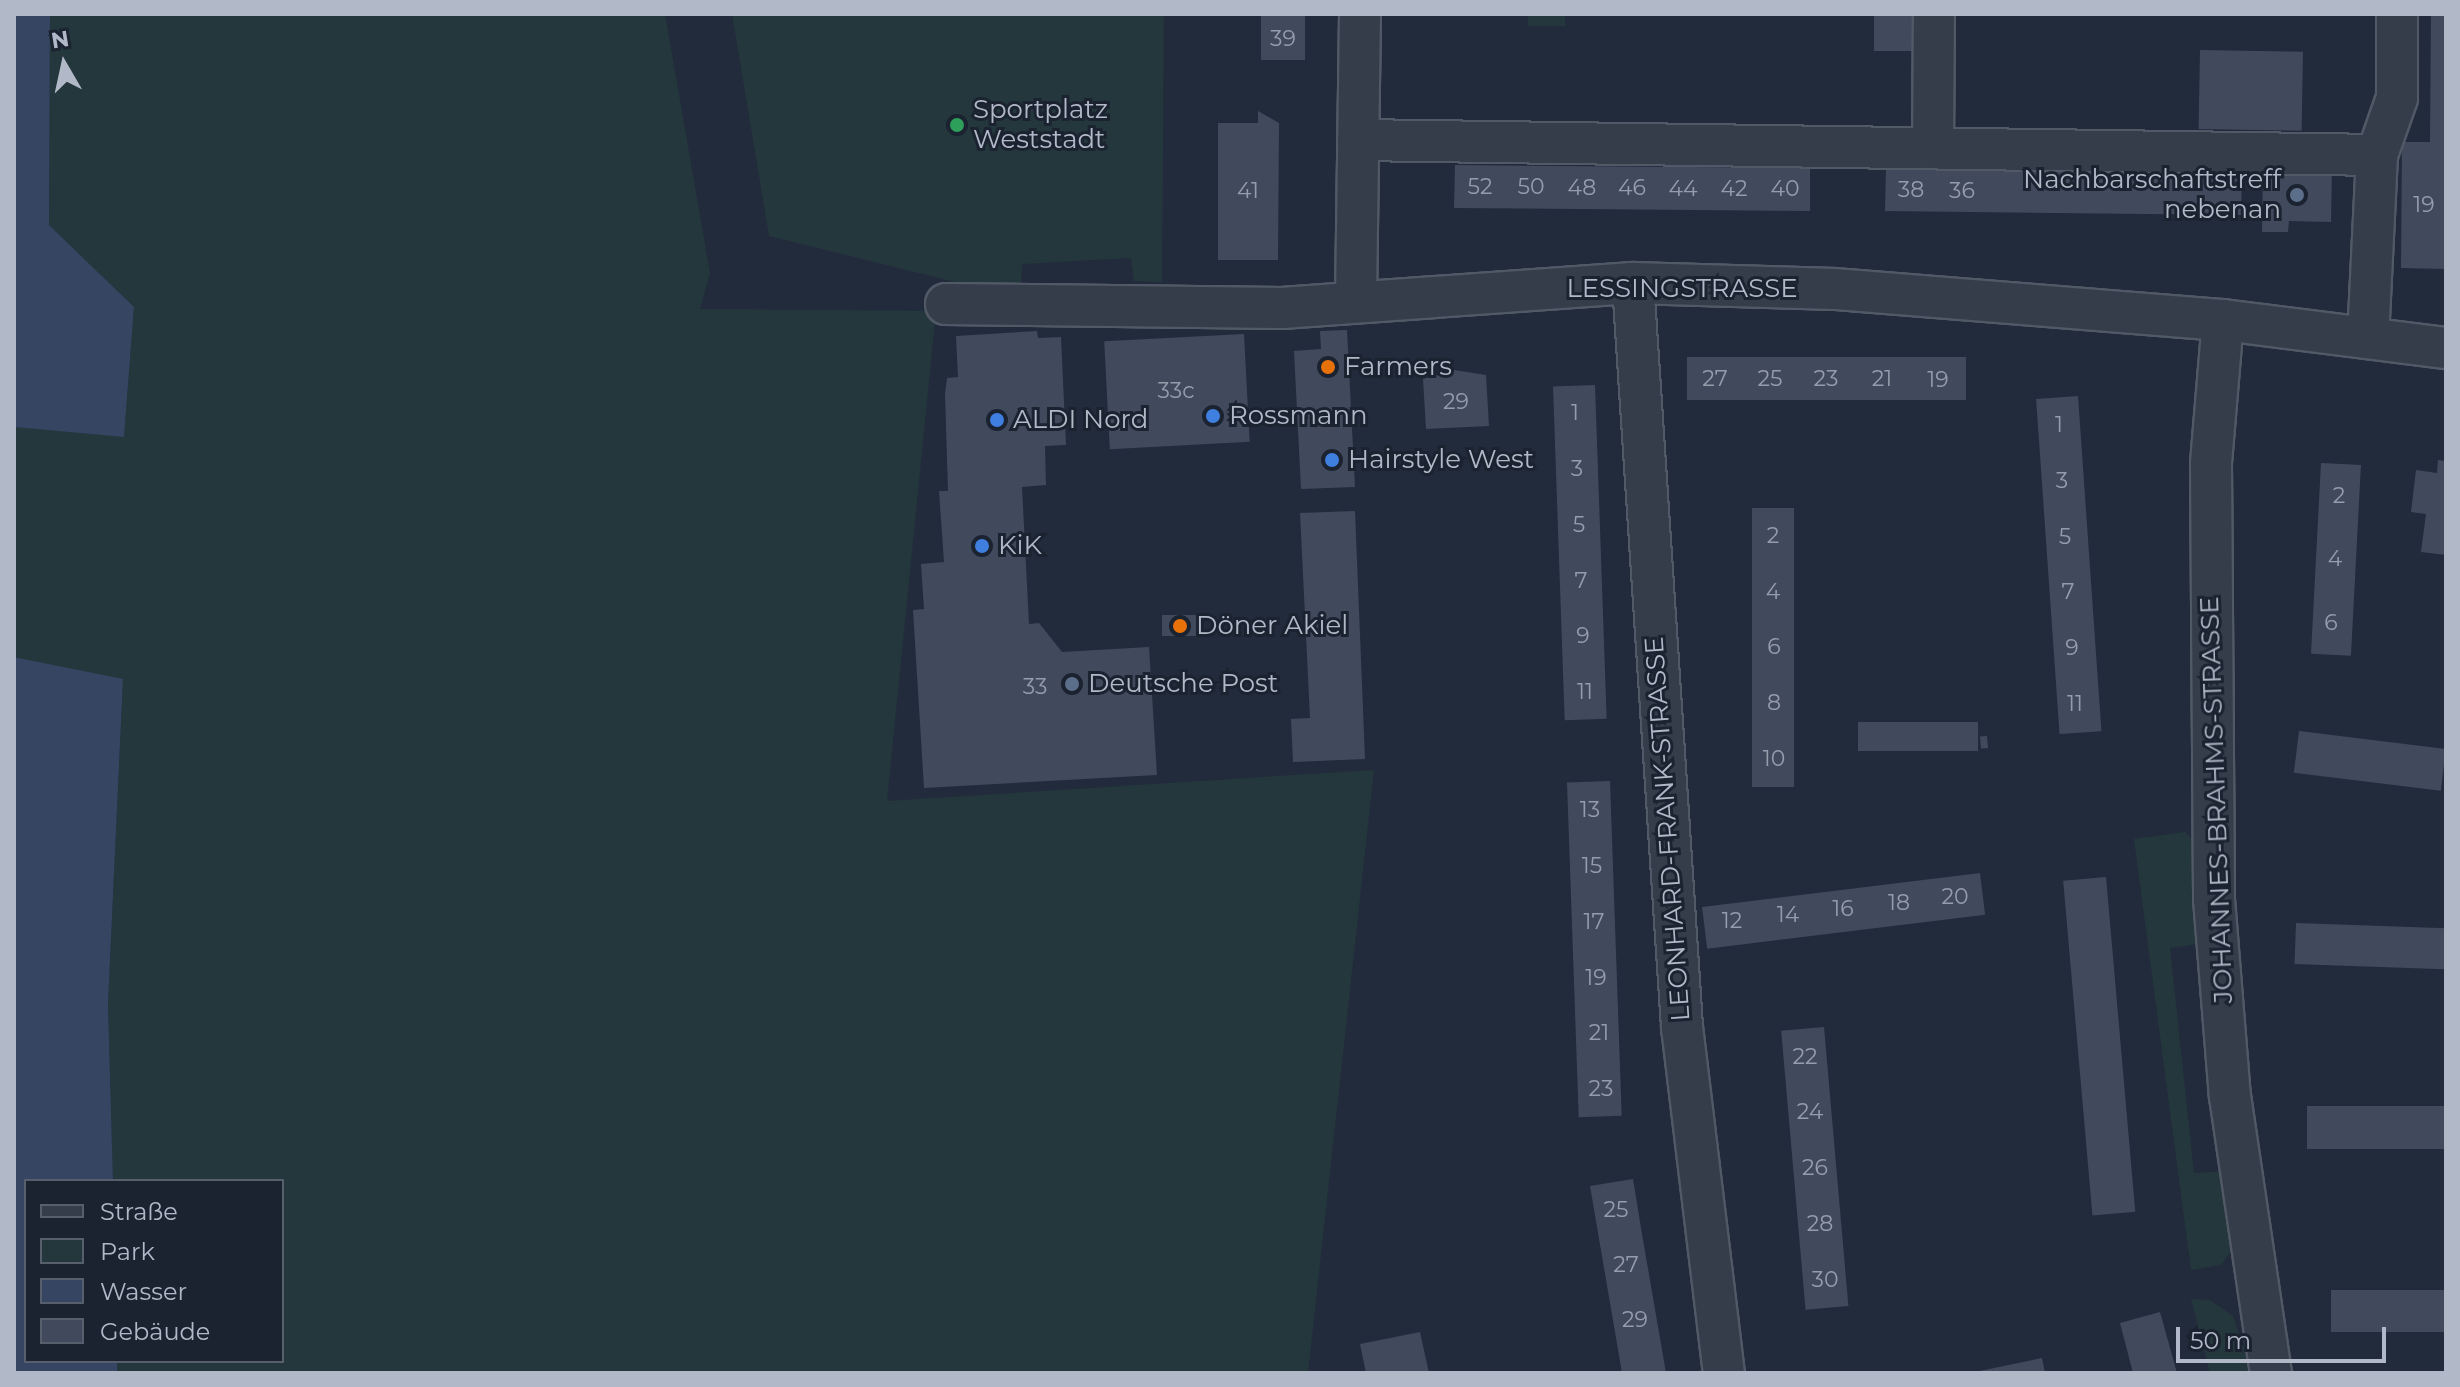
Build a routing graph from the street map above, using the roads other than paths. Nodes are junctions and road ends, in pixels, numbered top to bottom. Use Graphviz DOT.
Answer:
graph roads {
  1 [pos="1360,14"];
  2 [pos="1934,14"];
  3 [pos="2397,14"];
  4 [pos="1358,140"];
  5 [pos="1933,148"];
  6 [pos="2377,155"];
  7 [pos="1633,283"];
  8 [pos="1356,301"];
  9 [pos="946,304"];
  10 [pos="2223,320"];
  11 [pos="2368,337"];
  12 [pos="2446,348"];
  13 [pos="1724,1373"];
  14 [pos="2271,1373"];
  1 -- 4 [label="street"];
  2 -- 5 [label="street"];
  3 -- 6 [label="street"];
  4 -- 5 [label="street"];
  4 -- 8 [label="street"];
  5 -- 6 [label="street"];
  6 -- 11 [label="street"];
  7 -- 8 [label="street, LESSINGSTRASSE"];
  7 -- 10 [label="street, LESSINGSTRASSE"];
  7 -- 13 [label="street, LEONHARD-FRANK-STRASSE"];
  8 -- 9 [label="street, LESSINGSTRASSE"];
  10 -- 11 [label="street, LESSINGSTRASSE"];
  10 -- 14 [label="street, JOHANNES-BRAHMS-STRASSE"];
  11 -- 12 [label="street, LESSINGSTRASSE"];
}
